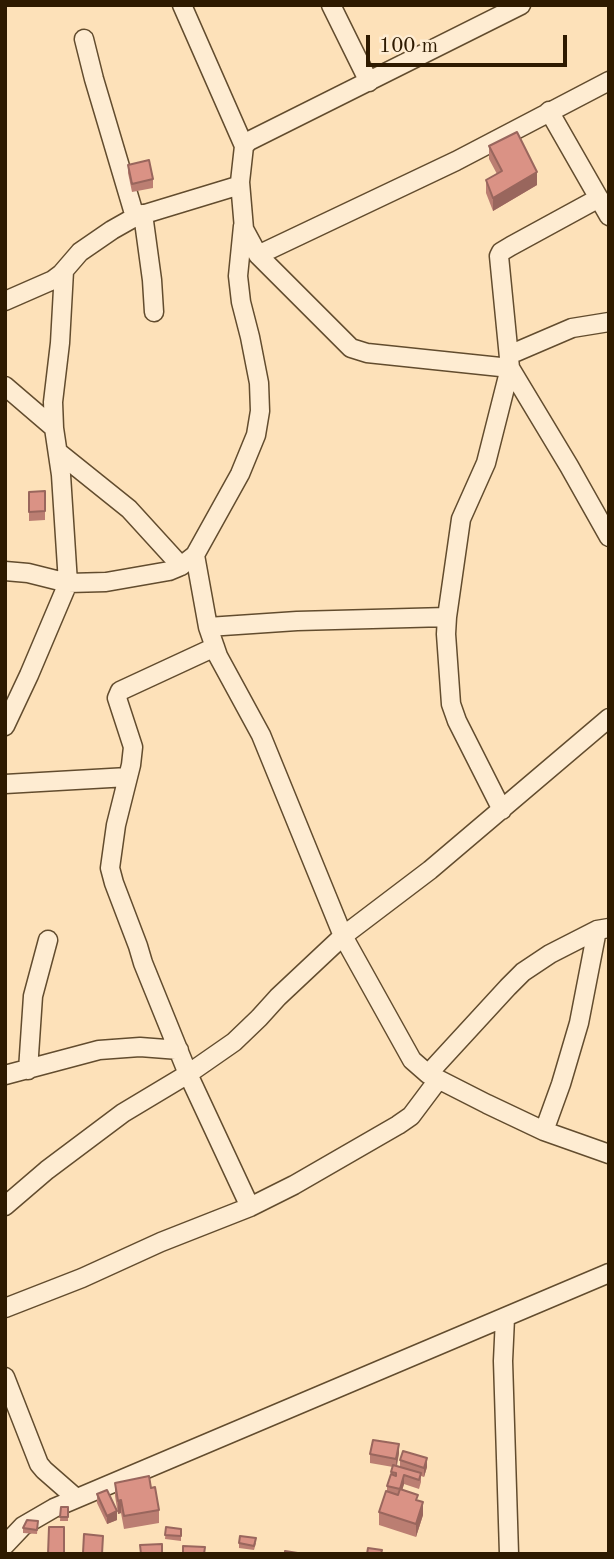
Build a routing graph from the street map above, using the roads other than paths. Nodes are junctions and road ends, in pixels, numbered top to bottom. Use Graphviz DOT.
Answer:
graph roads {
  1 [pos="182,5"];
  2 [pos="331,5"];
  3 [pos="521,5"];
  4 [pos="84,39"];
  5 [pos="609,81"];
  6 [pos="369,82"];
  7 [pos="549,111"];
  8 [pos="244,146"];
  9 [pos="240,182"];
  10 [pos="598,198"];
  11 [pos="139,216"];
  12 [pos="609,216"];
  13 [pos="244,225"];
  14 [pos="258,255"];
  15 [pos="64,271"];
  16 [pos="5,301"];
  17 [pos="154,312"];
  18 [pos="609,322"];
  19 [pos="510,362"];
  20 [pos="5,386"];
  21 [pos="54,428"];
  22 [pos="58,452"];
  23 [pos="609,537"];
  24 [pos="188,560"];
  25 [pos="5,571"];
  26 [pos="68,583"];
  27 [pos="447,617"];
  28 [pos="208,627"];
  29 [pos="215,647"];
  30 [pos="609,718"];
  31 [pos="5,726"];
  32 [pos="128,777"];
  33 [pos="5,784"];
  34 [pos="502,810"];
  35 [pos="603,929"];
  36 [pos="343,936"];
  37 [pos="48,940"];
  38 [pos="179,1050"];
  39 [pos="28,1070"];
  40 [pos="188,1074"];
  41 [pos="5,1075"];
  42 [pos="433,1077"];
  43 [pos="544,1131"];
  44 [pos="609,1154"];
  45 [pos="5,1206"];
  46 [pos="250,1207"];
  47 [pos="609,1273"];
  48 [pos="5,1308"];
  49 [pos="505,1318"];
  50 [pos="5,1377"];
  51 [pos="76,1498"];
  52 [pos="5,1545"];
  53 [pos="509,1554"];
  1 -- 8 [label="street"];
  2 -- 6 [label="street"];
  3 -- 6 [label="street"];
  4 -- 11 [label="street"];
  5 -- 7 [label="street"];
  6 -- 8 [label="street"];
  7 -- 10 [label="street"];
  7 -- 14 [label="street"];
  8 -- 9 [label="street"];
  9 -- 11 [label="street"];
  9 -- 13 [label="street"];
  10 -- 12 [label="street"];
  10 -- 19 [label="street"];
  11 -- 15 [label="street"];
  11 -- 17 [label="street"];
  13 -- 14 [label="street"];
  13 -- 24 [label="street"];
  14 -- 19 [label="street"];
  15 -- 16 [label="street"];
  15 -- 21 [label="street"];
  18 -- 19 [label="street"];
  19 -- 23 [label="street"];
  19 -- 27 [label="street"];
  20 -- 21 [label="street"];
  21 -- 22 [label="street"];
  22 -- 24 [label="street"];
  22 -- 26 [label="street"];
  24 -- 26 [label="street"];
  24 -- 28 [label="street"];
  25 -- 26 [label="street"];
  26 -- 31 [label="street"];
  27 -- 28 [label="street"];
  27 -- 34 [label="street"];
  28 -- 29 [label="street"];
  29 -- 32 [label="street"];
  29 -- 36 [label="street"];
  30 -- 34 [label="street"];
  32 -- 33 [label="street"];
  32 -- 38 [label="street"];
  34 -- 36 [label="street"];
  35 -- 42 [label="street"];
  35 -- 43 [label="street"];
  36 -- 40 [label="street"];
  36 -- 42 [label="street"];
  37 -- 39 [label="street"];
  38 -- 39 [label="street"];
  38 -- 40 [label="street"];
  39 -- 41 [label="street"];
  40 -- 45 [label="street"];
  40 -- 46 [label="street"];
  42 -- 43 [label="street"];
  42 -- 46 [label="street"];
  43 -- 44 [label="street"];
  46 -- 48 [label="street"];
  47 -- 49 [label="street"];
  49 -- 51 [label="street"];
  49 -- 53 [label="street"];
  50 -- 51 [label="street"];
  51 -- 52 [label="street"];
}
